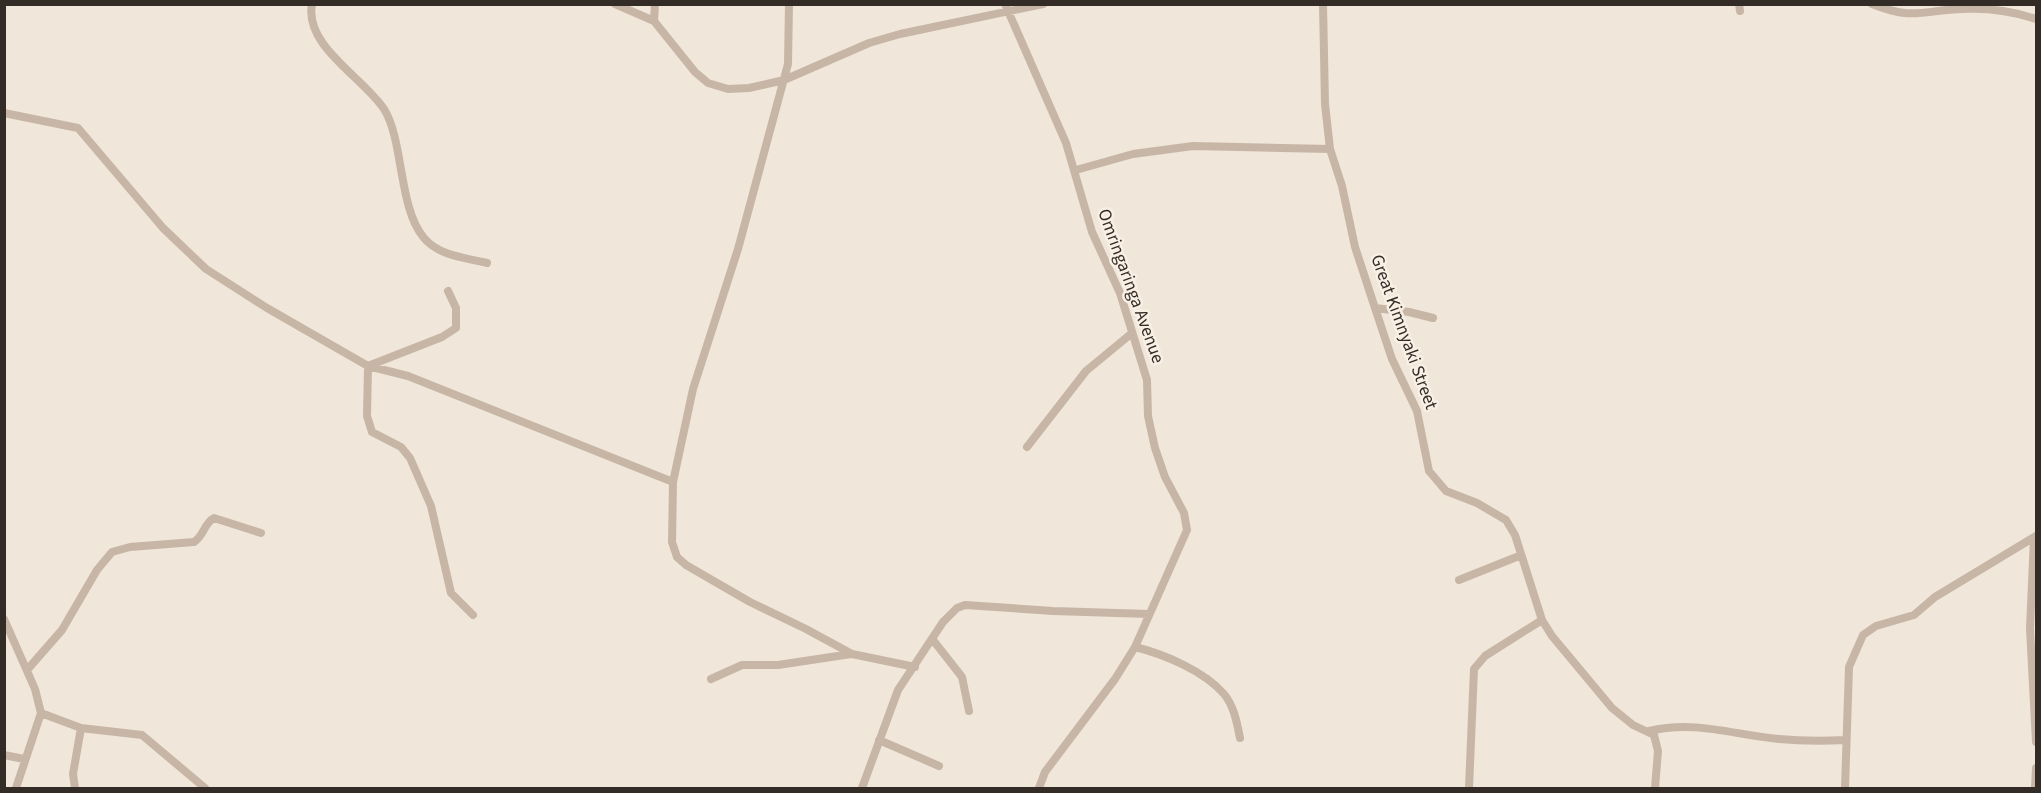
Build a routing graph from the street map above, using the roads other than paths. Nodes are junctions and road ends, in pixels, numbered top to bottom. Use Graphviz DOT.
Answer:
graph roads {
  1 [pos="312,4"];
  2 [pos="615,4"];
  3 [pos="655,4"];
  4 [pos="789,4"];
  5 [pos="1043,4"];
  6 [pos="1323,4"];
  7 [pos="1872,4"];
  8 [pos="1007,9"];
  9 [pos="2037,19"];
  10 [pos="654,21"];
  11 [pos="784,80"];
  12 [pos="4,113"];
  13 [pos="1330,149"];
  14 [pos="1076,170"];
  15 [pos="487,263"];
  16 [pos="448,291"];
  17 [pos="1375,308"];
  18 [pos="1433,318"];
  19 [pos="1132,333"];
  20 [pos="368,366"];
  21 [pos="1027,447"];
  22 [pos="673,482"];
  23 [pos="261,533"];
  24 [pos="2035,537"];
  25 [pos="1519,556"];
  26 [pos="1459,580"];
  27 [pos="1149,614"];
  28 [pos="473,615"];
  29 [pos="4,619"];
  30 [pos="1542,620"];
  31 [pos="933,640"];
  32 [pos="1135,647"];
  33 [pos="852,654"];
  34 [pos="915,667"];
  35 [pos="27,670"];
  36 [pos="711,678"];
  37 [pos="969,711"];
  38 [pos="41,713"];
  39 [pos="81,728"];
  40 [pos="1649,731"];
  41 [pos="1240,738"];
  42 [pos="879,740"];
  43 [pos="1845,740"];
  44 [pos="2037,742"];
  45 [pos="4,755"];
  46 [pos="24,759"];
  47 [pos="939,766"];
  48 [pos="2037,768"];
  49 [pos="16,789"];
  50 [pos="75,789"];
  51 [pos="205,789"];
  52 [pos="862,789"];
  53 [pos="1039,789"];
  54 [pos="1468,789"];
  55 [pos="1655,789"];
  56 [pos="1845,789"];
  57 [pos="2035,789"];
  1 -- 15 [label="street"];
  2 -- 10 [label="street"];
  3 -- 10 [label="street"];
  4 -- 11 [label="street"];
  5 -- 8 [label="street"];
  6 -- 13 [label="street, Great Kimnyaki Street"];
  7 -- 9 [label="street"];
  8 -- 11 [label="street"];
  8 -- 14 [label="street, Omringaringa Avenue"];
  10 -- 11 [label="street"];
  11 -- 22 [label="street"];
  12 -- 20 [label="street"];
  13 -- 14 [label="street"];
  13 -- 17 [label="street, Great Kimnyaki Street"];
  14 -- 19 [label="street, Omringaringa Avenue"];
  16 -- 20 [label="street"];
  17 -- 18 [label="street"];
  17 -- 25 [label="street, Great Kimnyaki Street"];
  19 -- 21 [label="street"];
  19 -- 27 [label="street, Omringaringa Avenue"];
  20 -- 22 [label="street"];
  20 -- 28 [label="street"];
  22 -- 33 [label="street"];
  23 -- 35 [label="street"];
  24 -- 43 [label="street"];
  24 -- 44 [label="street"];
  25 -- 26 [label="street"];
  25 -- 30 [label="street, Great Kimnyaki Street"];
  27 -- 31 [label="street"];
  27 -- 32 [label="street, Omringaringa Avenue"];
  29 -- 35 [label="street"];
  30 -- 40 [label="street, Great Kimnyaki Street"];
  30 -- 54 [label="street"];
  31 -- 34 [label="street"];
  31 -- 37 [label="street"];
  32 -- 41 [label="street"];
  32 -- 53 [label="street, Omringaringa Avenue"];
  33 -- 34 [label="street"];
  33 -- 36 [label="street"];
  34 -- 42 [label="street"];
  35 -- 38 [label="street"];
  38 -- 39 [label="street"];
  38 -- 46 [label="street"];
  39 -- 50 [label="street"];
  39 -- 51 [label="street"];
  40 -- 43 [label="street"];
  40 -- 55 [label="street"];
  42 -- 47 [label="street"];
  42 -- 52 [label="street"];
  43 -- 56 [label="street"];
  45 -- 46 [label="street"];
  46 -- 49 [label="street"];
  48 -- 57 [label="street"];
}
